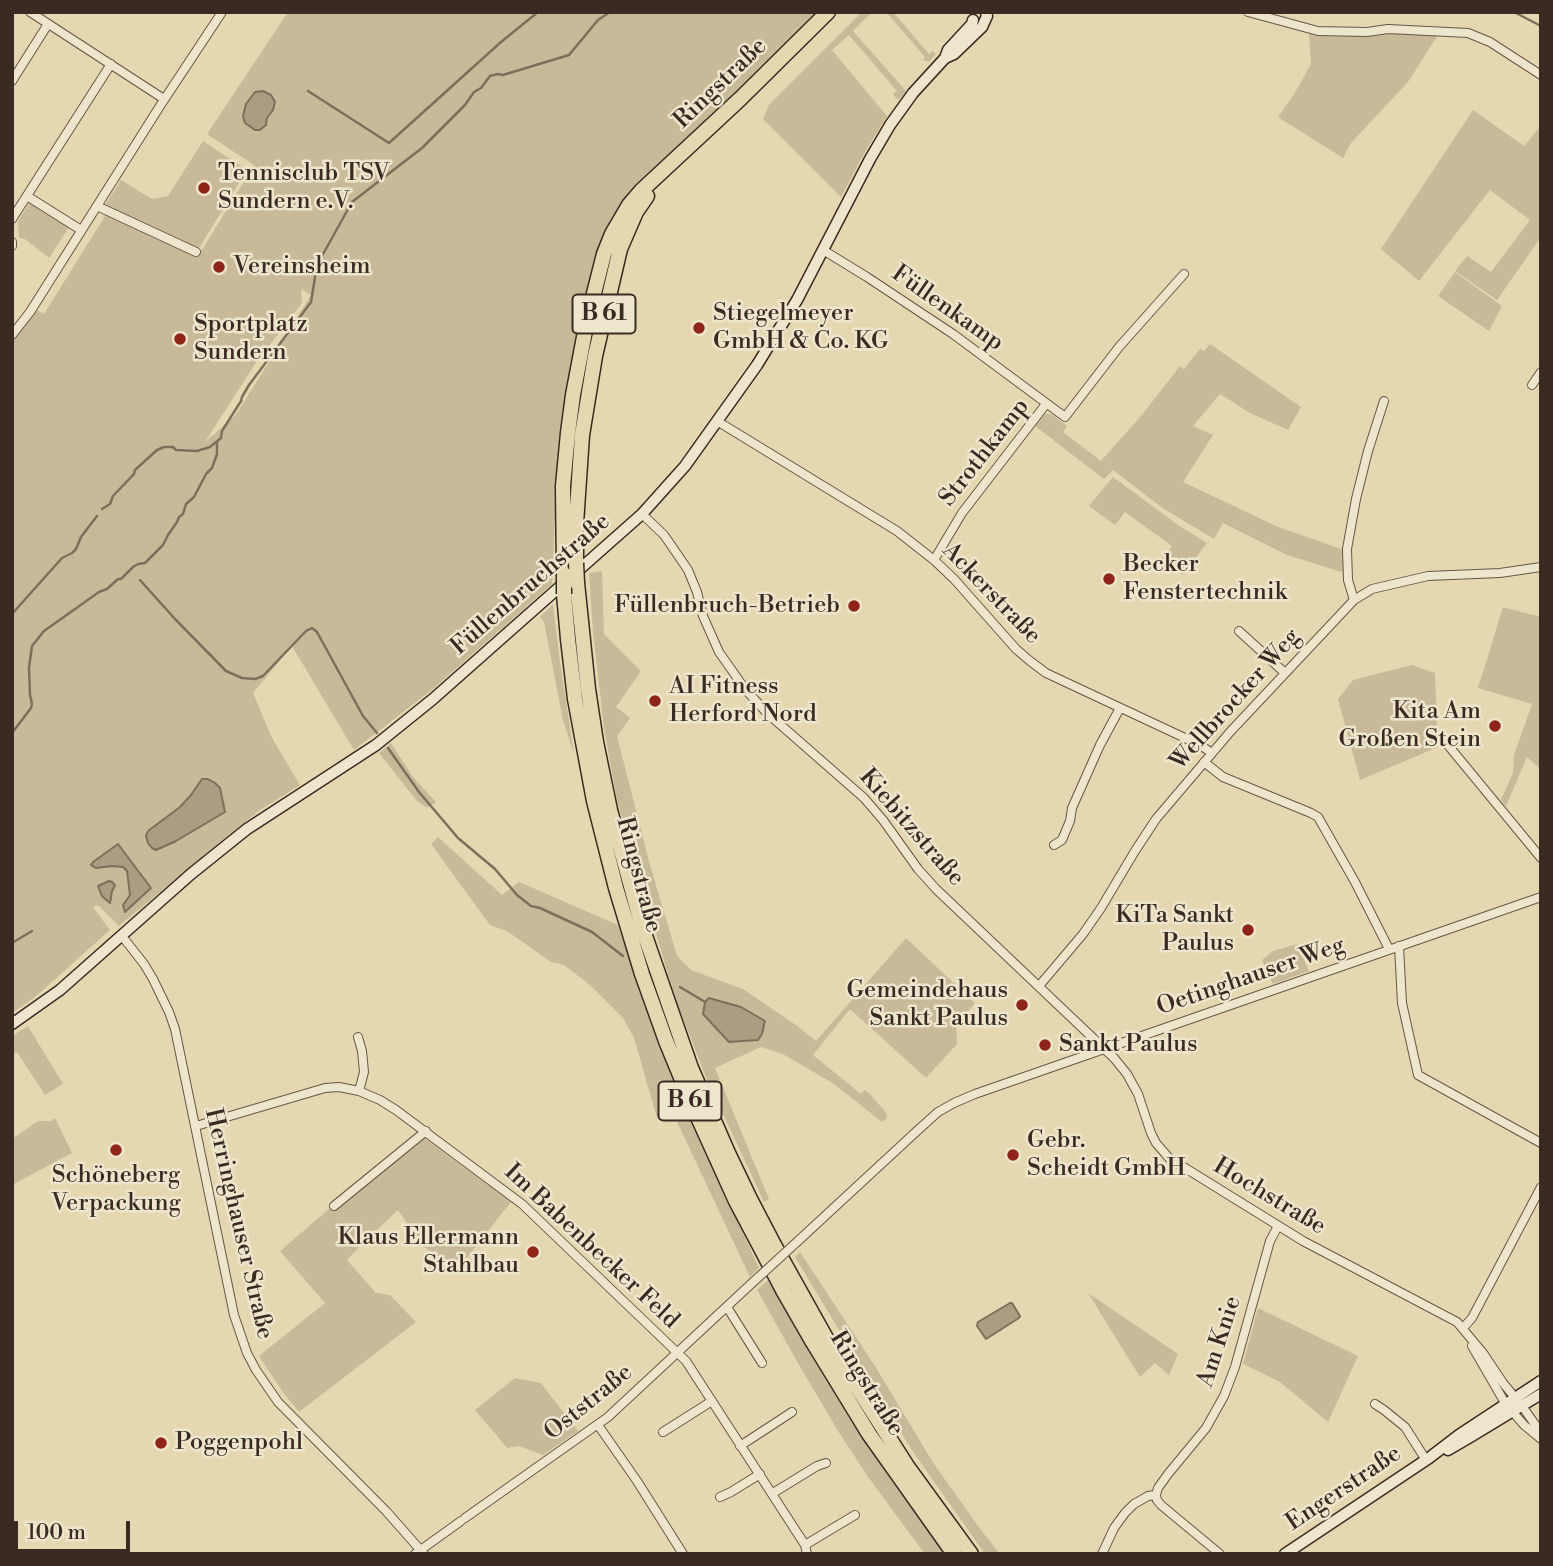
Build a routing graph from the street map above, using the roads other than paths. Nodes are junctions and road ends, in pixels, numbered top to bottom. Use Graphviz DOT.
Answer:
graph roads {
  1 [pos="30,12"];
  2 [pos="222,12"];
  3 [pos="828,12"];
  4 [pos="1248,12"];
  5 [pos="986,14"];
  6 [pos="970,16"];
  7 [pos="48,24"];
  8 [pos="945,58"];
  9 [pos="111,64"];
  10 [pos="1541,75"];
  11 [pos="12,80"];
  12 [pos="164,99"];
  13 [pos="675,159"];
  14 [pos="27,196"];
  15 [pos="97,206"];
  16 [pos="12,219"];
  17 [pos="81,230"];
  18 [pos="823,250"];
  19 [pos="195,252"];
  20 [pos="1184,274"];
  21 [pos="12,335"];
  22 [pos="1541,372"];
  23 [pos="1532,385"];
  24 [pos="1384,401"];
  25 [pos="1046,404"];
  26 [pos="717,421"];
  27 [pos="642,514"];
  28 [pos="934,560"];
  29 [pos="1541,567"];
  30 [pos="1354,600"];
  31 [pos="1239,631"];
  32 [pos="1285,673"];
  33 [pos="1120,708"];
  34 [pos="1447,744"];
  35 [pos="1212,753"];
  36 [pos="1204,762"];
  37 [pos="1054,845"];
  38 [pos="1541,858"];
  39 [pos="1541,897"];
  40 [pos="122,936"];
  41 [pos="1399,946"];
  42 [pos="1389,949"];
  43 [pos="1039,986"];
  44 [pos="12,1024"];
  45 [pos="358,1037"];
  46 [pos="1105,1048"];
  47 [pos="359,1091"];
  48 [pos="196,1126"];
  49 [pos="426,1131"];
  50 [pos="1541,1143"];
  51 [pos="1541,1187"];
  52 [pos="334,1206"];
  53 [pos="1278,1226"];
  54 [pos="751,1284"];
  55 [pos="727,1307"];
  56 [pos="1463,1328"];
  57 [pos="678,1353"];
  58 [pos="762,1363"];
  59 [pos="1541,1381"];
  60 [pos="1541,1394"];
  61 [pos="712,1402"];
  62 [pos="1375,1404"];
  63 [pos="1513,1404"];
  64 [pos="792,1412"];
  65 [pos="598,1424"];
  66 [pos="663,1432"];
  67 [pos="1541,1433"];
  68 [pos="1541,1439"];
  69 [pos="740,1446"];
  70 [pos="1428,1459"];
  71 [pos="826,1463"];
  72 [pos="760,1474"];
  73 [pos="773,1493"];
  74 [pos="1156,1494"];
  75 [pos="720,1497"];
  76 [pos="855,1515"];
  77 [pos="806,1549"];
  78 [pos="420,1552"];
  79 [pos="683,1554"];
  80 [pos="954,1554"];
  81 [pos="971,1554"];
  82 [pos="1102,1554"];
  83 [pos="1220,1554"];
  84 [pos="1285,1554"];
  1 -- 7 [label="street"];
  2 -- 12 [label="street"];
  3 -- 13 [label="highway, Ringstraße / B 61"];
  4 -- 10 [label="street"];
  5 -- 6 [label="street"];
  5 -- 8 [label="street, Füllenbruchstraße"];
  6 -- 8 [label="street, Füllenbruchstraße"];
  7 -- 9 [label="street"];
  7 -- 11 [label="street"];
  8 -- 18 [label="street, Füllenbruchstraße"];
  9 -- 12 [label="street"];
  9 -- 14 [label="street"];
  12 -- 15 [label="street"];
  13 -- 80 [label="highway, Ringstraße / B 61, bridge"];
  13 -- 81 [label="highway, Ringstraße / B 61, bridge"];
  14 -- 16 [label="street"];
  14 -- 17 [label="street"];
  15 -- 17 [label="street"];
  15 -- 19 [label="street"];
  17 -- 21 [label="street"];
  18 -- 25 [label="street, Füllenkamp"];
  18 -- 26 [label="street, Füllenbruchstraße"];
  20 -- 25 [label="street, Strothkamp"];
  22 -- 23 [label="street"];
  24 -- 30 [label="street"];
  25 -- 28 [label="street, Strothkamp"];
  26 -- 27 [label="street, Füllenbruchstraße"];
  26 -- 28 [label="street, Ackerstraße"];
  27 -- 40 [label="street, Füllenbruchstraße"];
  27 -- 43 [label="street, Kiebitzstraße"];
  28 -- 33 [label="street, Ackerstraße"];
  29 -- 30 [label="street, Wellbrocker Weg"];
  30 -- 32 [label="street, Wellbrocker Weg"];
  31 -- 32 [label="street"];
  32 -- 35 [label="street, Wellbrocker Weg"];
  33 -- 35 [label="street, Ackerstraße"];
  33 -- 37 [label="street"];
  34 -- 38 [label="street"];
  35 -- 36 [label="street, Wellbrocker Weg"];
  36 -- 42 [label="street"];
  36 -- 43 [label="street, Wellbrocker Weg"];
  39 -- 41 [label="street, Oetinghauser Weg"];
  40 -- 44 [label="street, Füllenbruchstraße"];
  40 -- 48 [label="street, Herringhauser Straße"];
  41 -- 42 [label="street, Oetinghauser Weg"];
  41 -- 50 [label="street"];
  42 -- 46 [label="street, Oetinghauser Weg"];
  43 -- 46 [label="street, Kiebitzstraße"];
  45 -- 47 [label="street"];
  46 -- 53 [label="street, Hochstraße"];
  46 -- 54 [label="street, Oetinghauser Weg, bridge"];
  47 -- 48 [label="street, Im Babenbecker Feld"];
  47 -- 49 [label="street, Im Babenbecker Feld"];
  48 -- 78 [label="street, Herringhauser Straße"];
  49 -- 52 [label="street"];
  49 -- 57 [label="street, Im Babenbecker Feld"];
  51 -- 56 [label="street"];
  53 -- 56 [label="street, Hochstraße"];
  53 -- 74 [label="street, Am Knie"];
  54 -- 55 [label="street, Oststraße"];
  55 -- 57 [label="street, Oststraße"];
  55 -- 58 [label="street"];
  56 -- 63 [label="street, Hochstraße"];
  57 -- 61 [label="street, Im Babenbecker Feld"];
  57 -- 65 [label="street, Oststraße"];
  59 -- 63 [label="street, Engerstraße"];
  60 -- 63 [label="street, Engerstraße"];
  61 -- 66 [label="street"];
  61 -- 69 [label="street, Im Babenbecker Feld"];
  62 -- 70 [label="street, Engerstraße"];
  63 -- 67 [label="street, Hochstraße"];
  63 -- 68 [label="street, Hochstraße"];
  63 -- 70 [label="street, Engerstraße"];
  64 -- 69 [label="street"];
  65 -- 78 [label="street, Oststraße"];
  65 -- 79 [label="street"];
  69 -- 72 [label="street, Im Babenbecker Feld"];
  70 -- 84 [label="street, Engerstraße"];
  71 -- 73 [label="street"];
  72 -- 73 [label="street, Im Babenbecker Feld"];
  72 -- 75 [label="street"];
  73 -- 77 [label="street, Im Babenbecker Feld"];
  74 -- 82 [label="street, Am Knie"];
  74 -- 83 [label="street"];
  76 -- 77 [label="street, Im Babenbecker Feld"];
}
